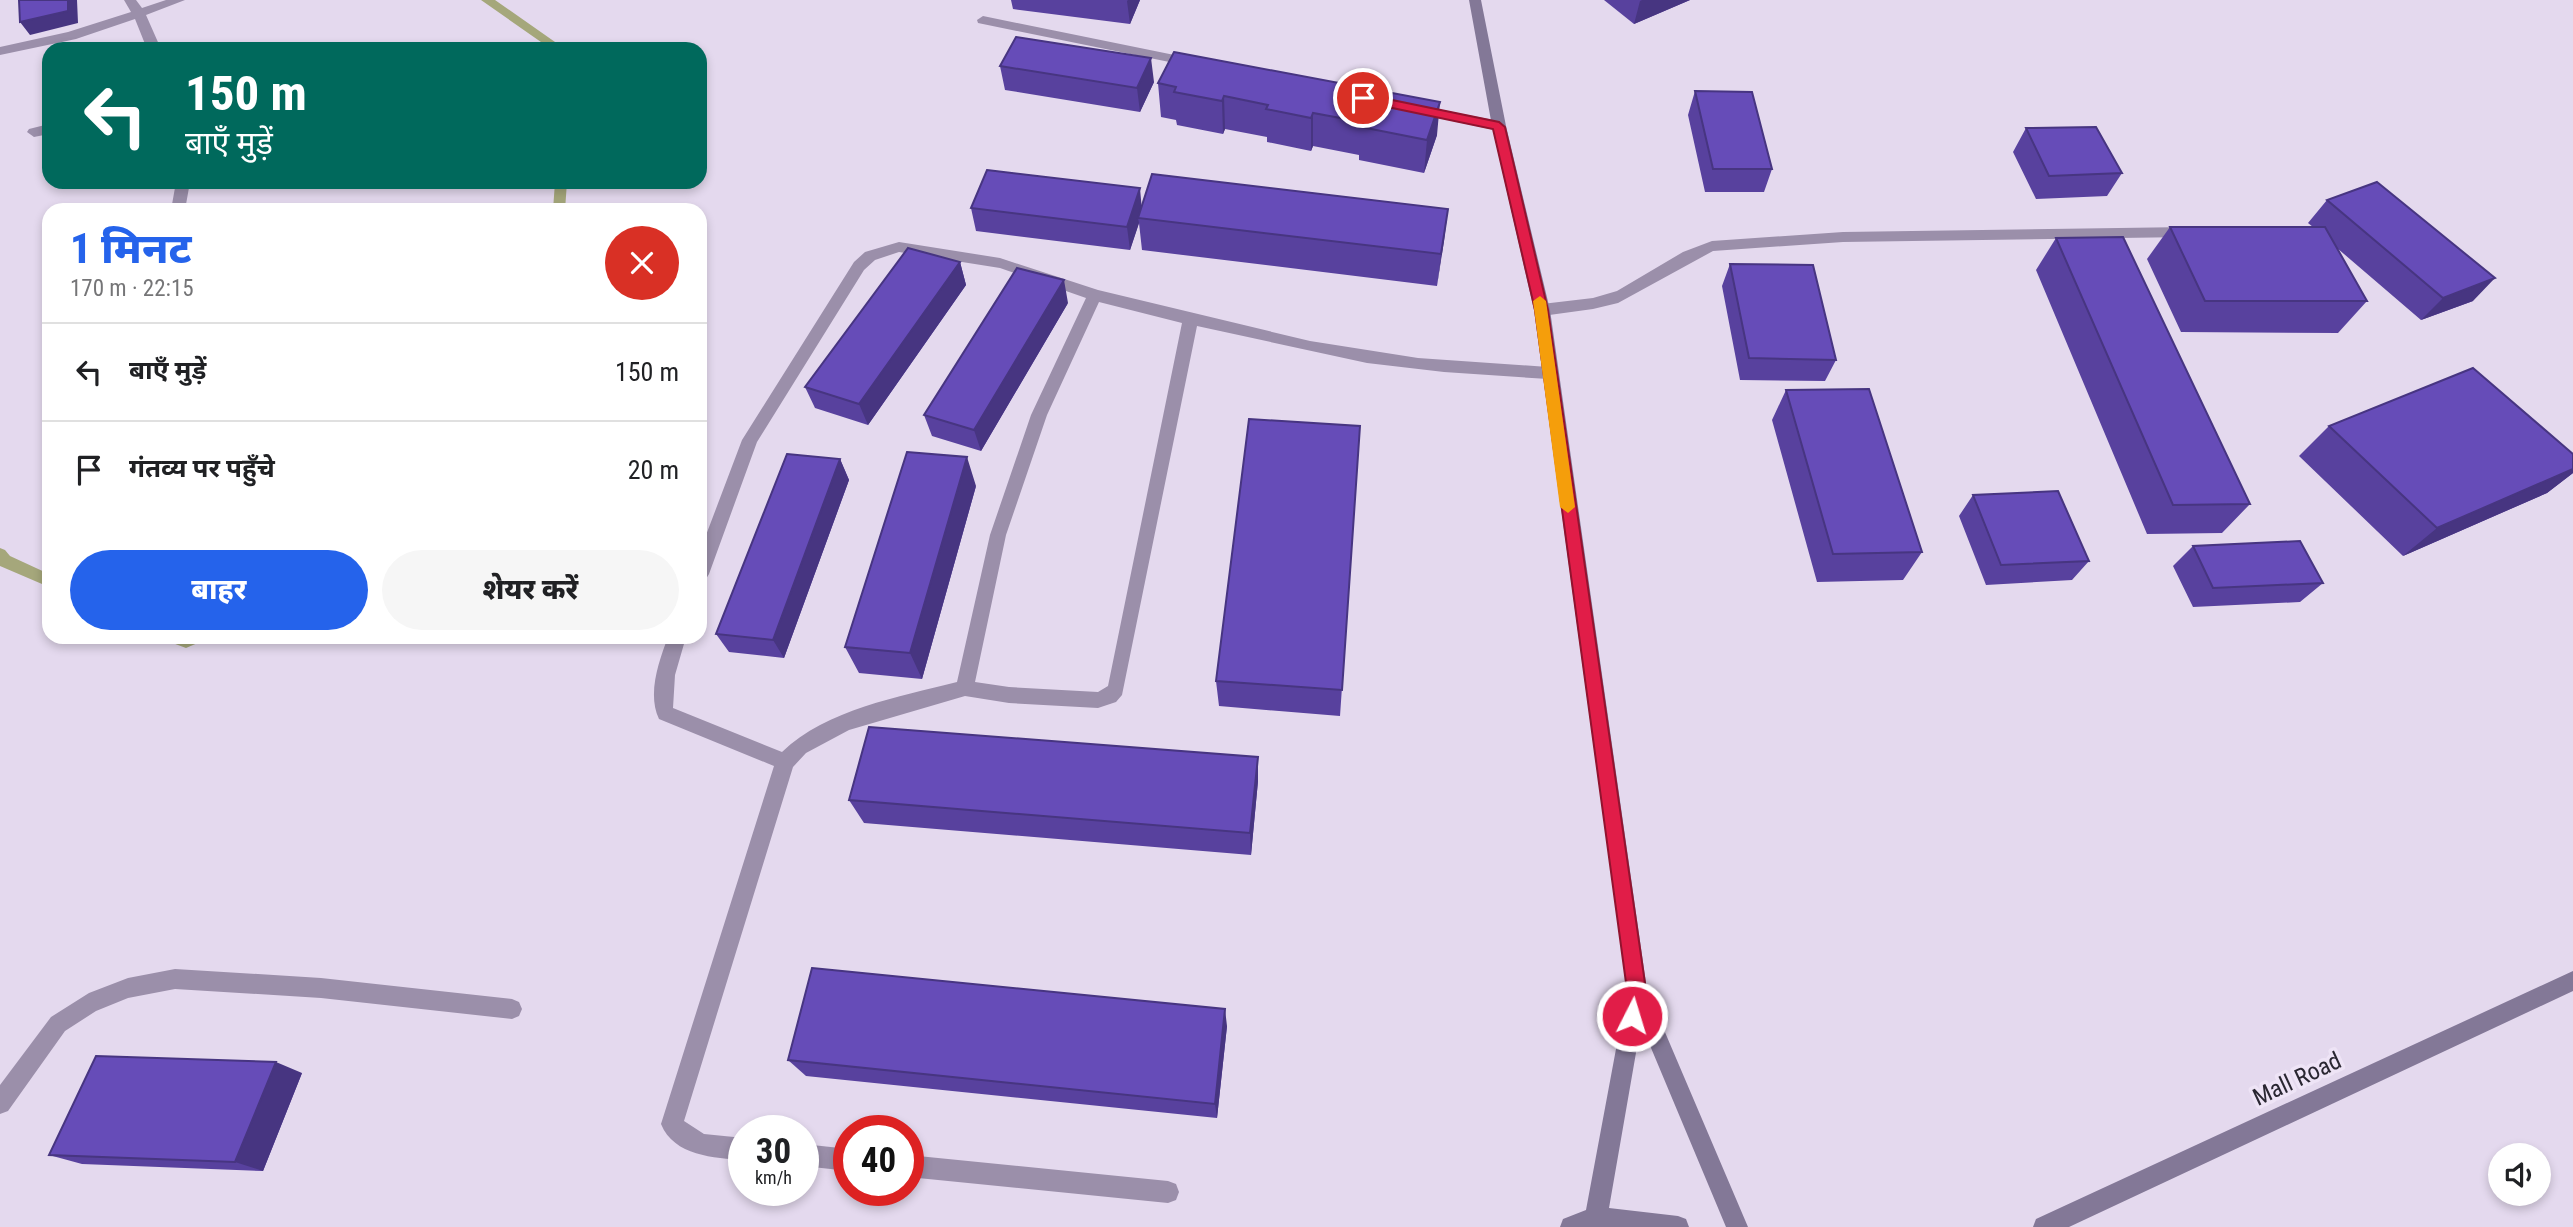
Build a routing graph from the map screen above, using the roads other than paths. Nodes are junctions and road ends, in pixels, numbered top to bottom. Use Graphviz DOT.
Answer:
graph roads {
  1 [pos="130,0"];
  2 [pos="179,0"];
  3 [pos="1475,0"];
  4 [pos="140,15"];
  5 [pos="983,20"];
  6 [pos="42,42"];
  7 [pos="43,42"];
  8 [pos="151,42"];
  9 [pos="0,51"];
  10 [pos="1214,67"];
  11 [pos="1404,107"];
  12 [pos="1499,127"];
  13 [pos="42,130"];
  14 [pos="34,132"];
  15 [pos="2205,232"];
  16 [pos="1095,295"];
  17 [pos="1542,310"];
  18 [pos="1191,318"];
  19 [pos="1548,373"];
  20 [pos="707,555"];
  21 [pos="674,644"];
  22 [pos="965,688"];
  23 [pos="785,762"];
  24 [pos="2573,981"];
  25 [pos="1637,990"];
  26 [pos="512,1009"];
  27 [pos="0,1103"];
  28 [pos="728,1148"];
  29 [pos="924,1168"];
  30 [pos="1168,1192"];
  31 [pos="1596,1218"];
  32 [pos="1571,1227"];
  33 [pos="1678,1227"];
  34 [pos="1737,1227"];
  35 [pos="2044,1227"];
  1 -- 4 [label="street"];
  2 -- 4 [label="street"];
  3 -- 12 [label="street"];
  4 -- 7 [label="street"];
  4 -- 8 [label="street"];
  5 -- 10 [label="street"];
  6 -- 9 [label="street"];
  11 -- 12 [label="street"];
  12 -- 17 [label="street"];
  13 -- 14 [label="street"];
  15 -- 17 [label="street"];
  16 -- 18 [label="street"];
  16 -- 20 [label="street"];
  16 -- 22 [label="street"];
  17 -- 19 [label="street"];
  18 -- 19 [label="street"];
  18 -- 22 [label="street"];
  19 -- 25 [label="street"];
  21 -- 23 [label="street"];
  22 -- 23 [label="street"];
  23 -- 28 [label="street"];
  24 -- 35 [label="street, Mall Road"];
  25 -- 31 [label="street"];
  25 -- 34 [label="street"];
  26 -- 27 [label="street"];
  29 -- 30 [label="street"];
  31 -- 32 [label="street"];
  31 -- 33 [label="street"];
}
